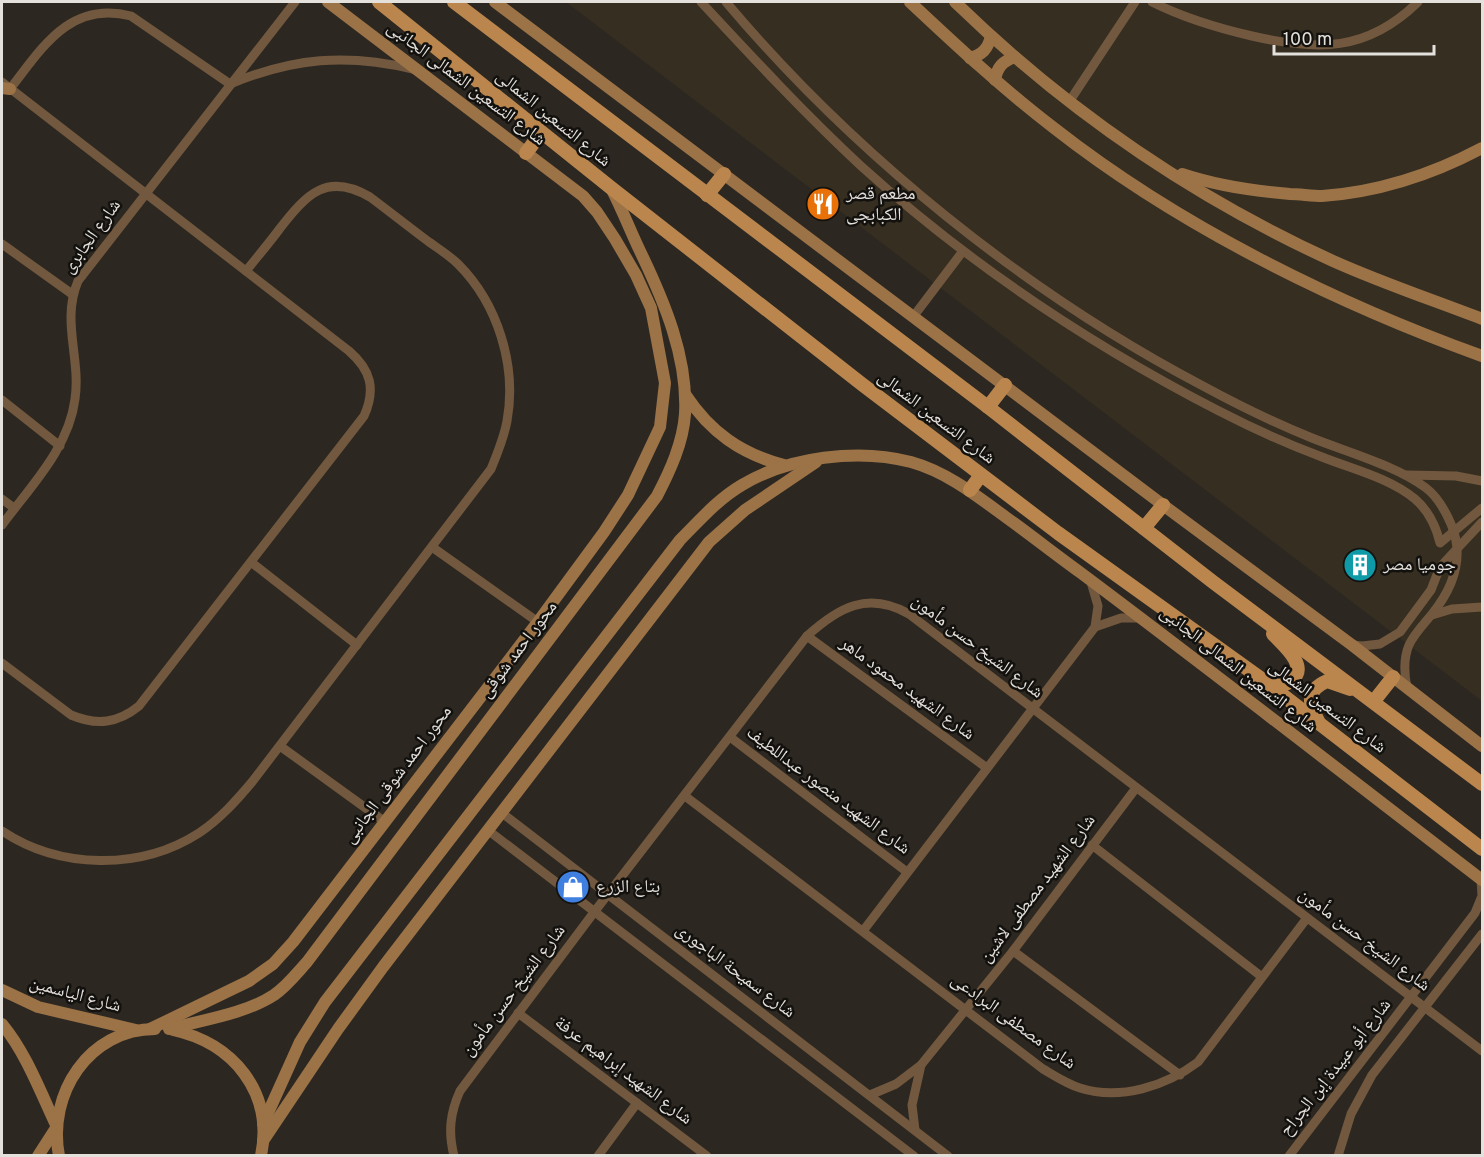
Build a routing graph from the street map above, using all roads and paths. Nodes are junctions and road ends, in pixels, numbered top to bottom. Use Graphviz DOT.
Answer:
graph roads {
  1 [pos="295,2"];
  2 [pos="328,2"];
  3 [pos="379,2"];
  4 [pos="454,2"];
  5 [pos="495,2"];
  6 [pos="701,2"];
  7 [pos="726,2"];
  8 [pos="910,2"];
  9 [pos="955,2"];
  10 [pos="1135,2"];
  11 [pos="1152,2"];
  12 [pos="1418,2"];
  13 [pos="991,36"];
  14 [pos="1015,57"];
  15 [pos="970,58"];
  16 [pos="418,70"];
  17 [pos="995,80"];
  18 [pos="230,84"];
  19 [pos="4,86"];
  20 [pos="1069,102"];
  21 [pos="541,133"];
  22 [pos="1482,148"];
  23 [pos="526,153"];
  24 [pos="1162,167"];
  25 [pos="724,174"];
  26 [pos="610,187"];
  27 [pos="145,193"];
  28 [pos="707,195"];
  29 [pos="583,196"];
  30 [pos="2,244"];
  31 [pos="963,251"];
  32 [pos="246,271"];
  33 [pos="72,294"];
  34 [pos="1062,301"];
  35 [pos="1054,314"];
  36 [pos="913,317"];
  37 [pos="1482,318"];
  38 [pos="1482,356"];
  39 [pos="1005,385"];
  40 [pos="685,393"];
  41 [pos="2,400"];
  42 [pos="988,407"];
  43 [pos="1306,436"];
  44 [pos="60,446"];
  45 [pos="1300,449"];
  46 [pos="819,460"];
  47 [pos="784,465"];
  48 [pos="981,475"];
  49 [pos="1404,475"];
  50 [pos="1482,481"];
  51 [pos="969,490"];
  52 [pos="2,499"];
  53 [pos="1162,505"];
  54 [pos="14,508"];
  55 [pos="1482,508"];
  56 [pos="1482,522"];
  57 [pos="2,525"];
  58 [pos="1144,528"];
  59 [pos="432,547"];
  60 [pos="251,562"];
  61 [pos="1089,579"];
  62 [pos="1247,607"];
  63 [pos="1482,607"];
  64 [pos="1430,616"];
  65 [pos="1140,618"];
  66 [pos="538,622"];
  67 [pos="1095,627"];
  68 [pos="1400,632"];
  69 [pos="807,636"];
  70 [pos="1411,641"];
  71 [pos="357,645"];
  72 [pos="1352,645"];
  73 [pos="2,663"];
  74 [pos="1393,677"];
  75 [pos="1263,680"];
  76 [pos="1407,688"];
  77 [pos="1374,701"];
  78 [pos="1032,709"];
  79 [pos="1319,723"];
  80 [pos="730,737"];
  81 [pos="1477,738"];
  82 [pos="280,746"];
  83 [pos="1482,746"];
  84 [pos="987,768"];
  85 [pos="1482,784"];
  86 [pos="1136,788"];
  87 [pos="685,796"];
  88 [pos="502,813"];
  89 [pos="385,822"];
  90 [pos="2,831"];
  91 [pos="489,831"];
  92 [pos="1092,845"];
  93 [pos="1482,849"];
  94 [pos="907,872"];
  95 [pos="1482,880"];
  96 [pos="608,894"];
  97 [pos="595,912"];
  98 [pos="1307,918"];
  99 [pos="863,932"];
  100 [pos="1482,934"];
  101 [pos="1012,951"];
  102 [pos="1262,977"];
  103 [pos="2,990"];
  104 [pos="1412,996"];
  105 [pos="1426,1007"];
  106 [pos="966,1010"];
  107 [pos="518,1013"];
  108 [pos="2,1024"];
  109 [pos="169,1029"];
  110 [pos="145,1030"];
  111 [pos="1482,1051"];
  112 [pos="921,1065"];
  113 [pos="1180,1075"];
  114 [pos="870,1095"];
  115 [pos="637,1103"];
  116 [pos="263,1124"];
  117 [pos="56,1126"];
  118 [pos="915,1130"];
  119 [pos="264,1149"];
  120 [pos="38,1155"];
  121 [pos="59,1155"];
  122 [pos="454,1155"];
  123 [pos="598,1155"];
  124 [pos="707,1155"];
  125 [pos="914,1155"];
  126 [pos="948,1155"];
  127 [pos="1289,1155"];
  128 [pos="1338,1155"];
  1 -- 18 [label="street, شارع الجابرى"];
  2 -- 16 [label="street, شارع التسعين الشمالى الجانبى"];
  3 -- 21 [label="main road, شارع التسعين الشمالى"];
  4 -- 28 [label="main road, شارع التسعين الشمالى"];
  5 -- 25 [label="street"];
  6 -- 31 [label="street"];
  7 -- 34 [label="street"];
  8 -- 15 [label="street"];
  9 -- 13 [label="street"];
  10 -- 20 [label="street"];
  11 -- 12 [label="street"];
  13 -- 14 [label="street"];
  13 -- 15 [label="street"];
  14 -- 17 [label="street"];
  14 -- 20 [label="street"];
  15 -- 17 [label="street"];
  16 -- 18 [label="street"];
  16 -- 23 [label="street, شارع التسعين الشمالى الجانبى"];
  17 -- 38 [label="street"];
  18 -- 19 [label="street"];
  18 -- 27 [label="street, شارع الجابرى"];
  19 -- 27 [label="street"];
  20 -- 24 [label="street"];
  21 -- 23 [label="main road"];
  21 -- 26 [label="main road, شارع التسعين الشمالى"];
  22 -- 24 [label="street"];
  23 -- 29 [label="street, شارع التسعين الشمالى الجانبى"];
  24 -- 37 [label="street"];
  25 -- 28 [label="main road"];
  25 -- 36 [label="street"];
  26 -- 40 [label="street, محور احمد شوقى"];
  26 -- 48 [label="main road, شارع التسعين الشمالى"];
  27 -- 32 [label="street"];
  27 -- 33 [label="street, شارع الجابرى"];
  28 -- 42 [label="main road, شارع التسعين الشمالى"];
  29 -- 66 [label="street, محور احمد شوقى الجانبى"];
  30 -- 33 [label="street"];
  31 -- 35 [label="street"];
  31 -- 36 [label="street"];
  32 -- 59 [label="street"];
  32 -- 60 [label="street"];
  33 -- 44 [label="street, شارع الجابرى"];
  34 -- 35 [label="street"];
  34 -- 43 [label="street"];
  35 -- 45 [label="street"];
  36 -- 39 [label="street"];
  39 -- 42 [label="main road"];
  39 -- 53 [label="street"];
  40 -- 47 [label="street"];
  40 -- 109 [label="street, محور احمد شوقى"];
  41 -- 44 [label="street"];
  42 -- 58 [label="main road, شارع التسعين الشمالى"];
  43 -- 45 [label="street"];
  43 -- 49 [label="street"];
  44 -- 54 [label="street, شارع الجابرى"];
  45 -- 55 [label="street"];
  46 -- 47 [label="street"];
  46 -- 51 [label="street"];
  46 -- 88 [label="street"];
  47 -- 116 [label="street"];
  48 -- 51 [label="main road"];
  48 -- 75 [label="main road, شارع التسعين الشمالى"];
  49 -- 50 [label="street"];
  49 -- 64 [label="street"];
  51 -- 61 [label="street, شارع التسعين الشمالى الجانبى"];
  52 -- 54 [label="street"];
  53 -- 58 [label="main road"];
  53 -- 72 [label="street"];
  54 -- 57 [label="street, شارع الجابرى"];
  56 -- 68 [label="street"];
  58 -- 62 [label="main road, شارع التسعين الشمالى"];
  59 -- 66 [label="street"];
  59 -- 71 [label="street"];
  60 -- 71 [label="street"];
  60 -- 73 [label="street"];
  61 -- 65 [label="street, شارع التسعين الشمالى الجانبى"];
  61 -- 67 [label="street"];
  62 -- 75 [label="main road"];
  62 -- 77 [label="main road, شارع التسعين الشمالى"];
  63 -- 64 [label="street"];
  64 -- 70 [label="street"];
  65 -- 67 [label="street"];
  65 -- 95 [label="street, شارع التسعين الشمالى الجانبى"];
  66 -- 89 [label="street, محور احمد شوقى الجانبى"];
  67 -- 78 [label="street"];
  68 -- 70 [label="street"];
  68 -- 72 [label="street"];
  69 -- 78 [label="street, شارع الشيخ حسن مأمون"];
  69 -- 80 [label="street, شارع الشيخ حسن مأمون"];
  69 -- 84 [label="street, شارع الشهيد محمود ماهر"];
  70 -- 76 [label="street"];
  71 -- 82 [label="street"];
  72 -- 74 [label="street"];
  74 -- 76 [label="street"];
  74 -- 77 [label="main road"];
  75 -- 79 [label="main road, شارع التسعين الشمالى"];
  76 -- 81 [label="street"];
  77 -- 79 [label="main road"];
  77 -- 85 [label="main road, شارع التسعين الشمالى"];
  78 -- 84 [label="street"];
  78 -- 86 [label="street, شارع الشيخ حسن مأمون"];
  79 -- 93 [label="main road, شارع التسعين الشمالى"];
  80 -- 87 [label="street, شارع الشيخ حسن مأمون"];
  80 -- 94 [label="street, شارع الشهيد منصور عبداللطيف"];
  81 -- 83 [label="street"];
  82 -- 89 [label="street"];
  82 -- 90 [label="street"];
  84 -- 94 [label="street"];
  86 -- 92 [label="street, شارع الشهيد مصطفى لاشين"];
  86 -- 98 [label="street, شارع الشيخ حسن مأمون"];
  87 -- 96 [label="street, شارع الشيخ حسن مأمون"];
  87 -- 99 [label="street, شارع مصطفى البرادعى"];
  88 -- 91 [label="street"];
  88 -- 96 [label="street, شارع سميحة الباجورى"];
  89 -- 110 [label="street, محور احمد شوقى الجانبى"];
  91 -- 97 [label="street, شارع سميحة الباجورى"];
  91 -- 119 [label="street"];
  92 -- 101 [label="street, شارع الشهيد مصطفى لاشين"];
  92 -- 102 [label="street"];
  94 -- 99 [label="street"];
  95 -- 104 [label="street, شارع أبو عبيدة إبن الجراح"];
  96 -- 97 [label="street, شارع الشيخ حسن مأمون"];
  96 -- 114 [label="street, شارع سميحة الباجورى"];
  97 -- 107 [label="street, شارع الشيخ حسن مأمون"];
  97 -- 125 [label="street, شارع سميحة الباجورى"];
  98 -- 102 [label="street, شارع مصطفى البرادعى"];
  98 -- 104 [label="street, شارع الشيخ حسن مأمون"];
  99 -- 106 [label="street, شارع مصطفى البرادعى"];
  100 -- 105 [label="street, شارع أبو عبيدة إبن الجراح"];
  101 -- 106 [label="street, شارع الشهيد مصطفى لاشين"];
  101 -- 113 [label="street"];
  102 -- 113 [label="street, شارع مصطفى البرادعى"];
  103 -- 110 [label="street, شارع الياسمين"];
  104 -- 105 [label="street, شارع الشيخ حسن مأمون"];
  104 -- 127 [label="street, شارع أبو عبيدة إبن الجراح"];
  105 -- 111 [label="street, شارع الشيخ حسن مأمون"];
  105 -- 128 [label="street, شارع أبو عبيدة إبن الجراح"];
  106 -- 112 [label="street, شارع الشهيد مصطفى لاشين"];
  106 -- 113 [label="street, شارع مصطفى البرادعى"];
  107 -- 115 [label="street, شارع الشهيد إبراهيم عرفة"];
  107 -- 122 [label="street, شارع الشيخ حسن مأمون"];
  108 -- 117 [label="street"];
  109 -- 110 [label="street"];
  109 -- 116 [label="street"];
  110 -- 117 [label="street, محور احمد شوقى الجانبى"];
  112 -- 114 [label="street, شارع الشهيد مصطفى لاشين"];
  112 -- 118 [label="street, شارع الشهيد مصطفى لاشين"];
  114 -- 118 [label="street, شارع سميحة الباجورى"];
  115 -- 123 [label="street"];
  115 -- 124 [label="street, شارع الشهيد إبراهيم عرفة"];
  116 -- 119 [label="street"];
  117 -- 120 [label="street"];
  117 -- 121 [label="street"];
  118 -- 126 [label="street, شارع سميحة الباجورى"];
}
